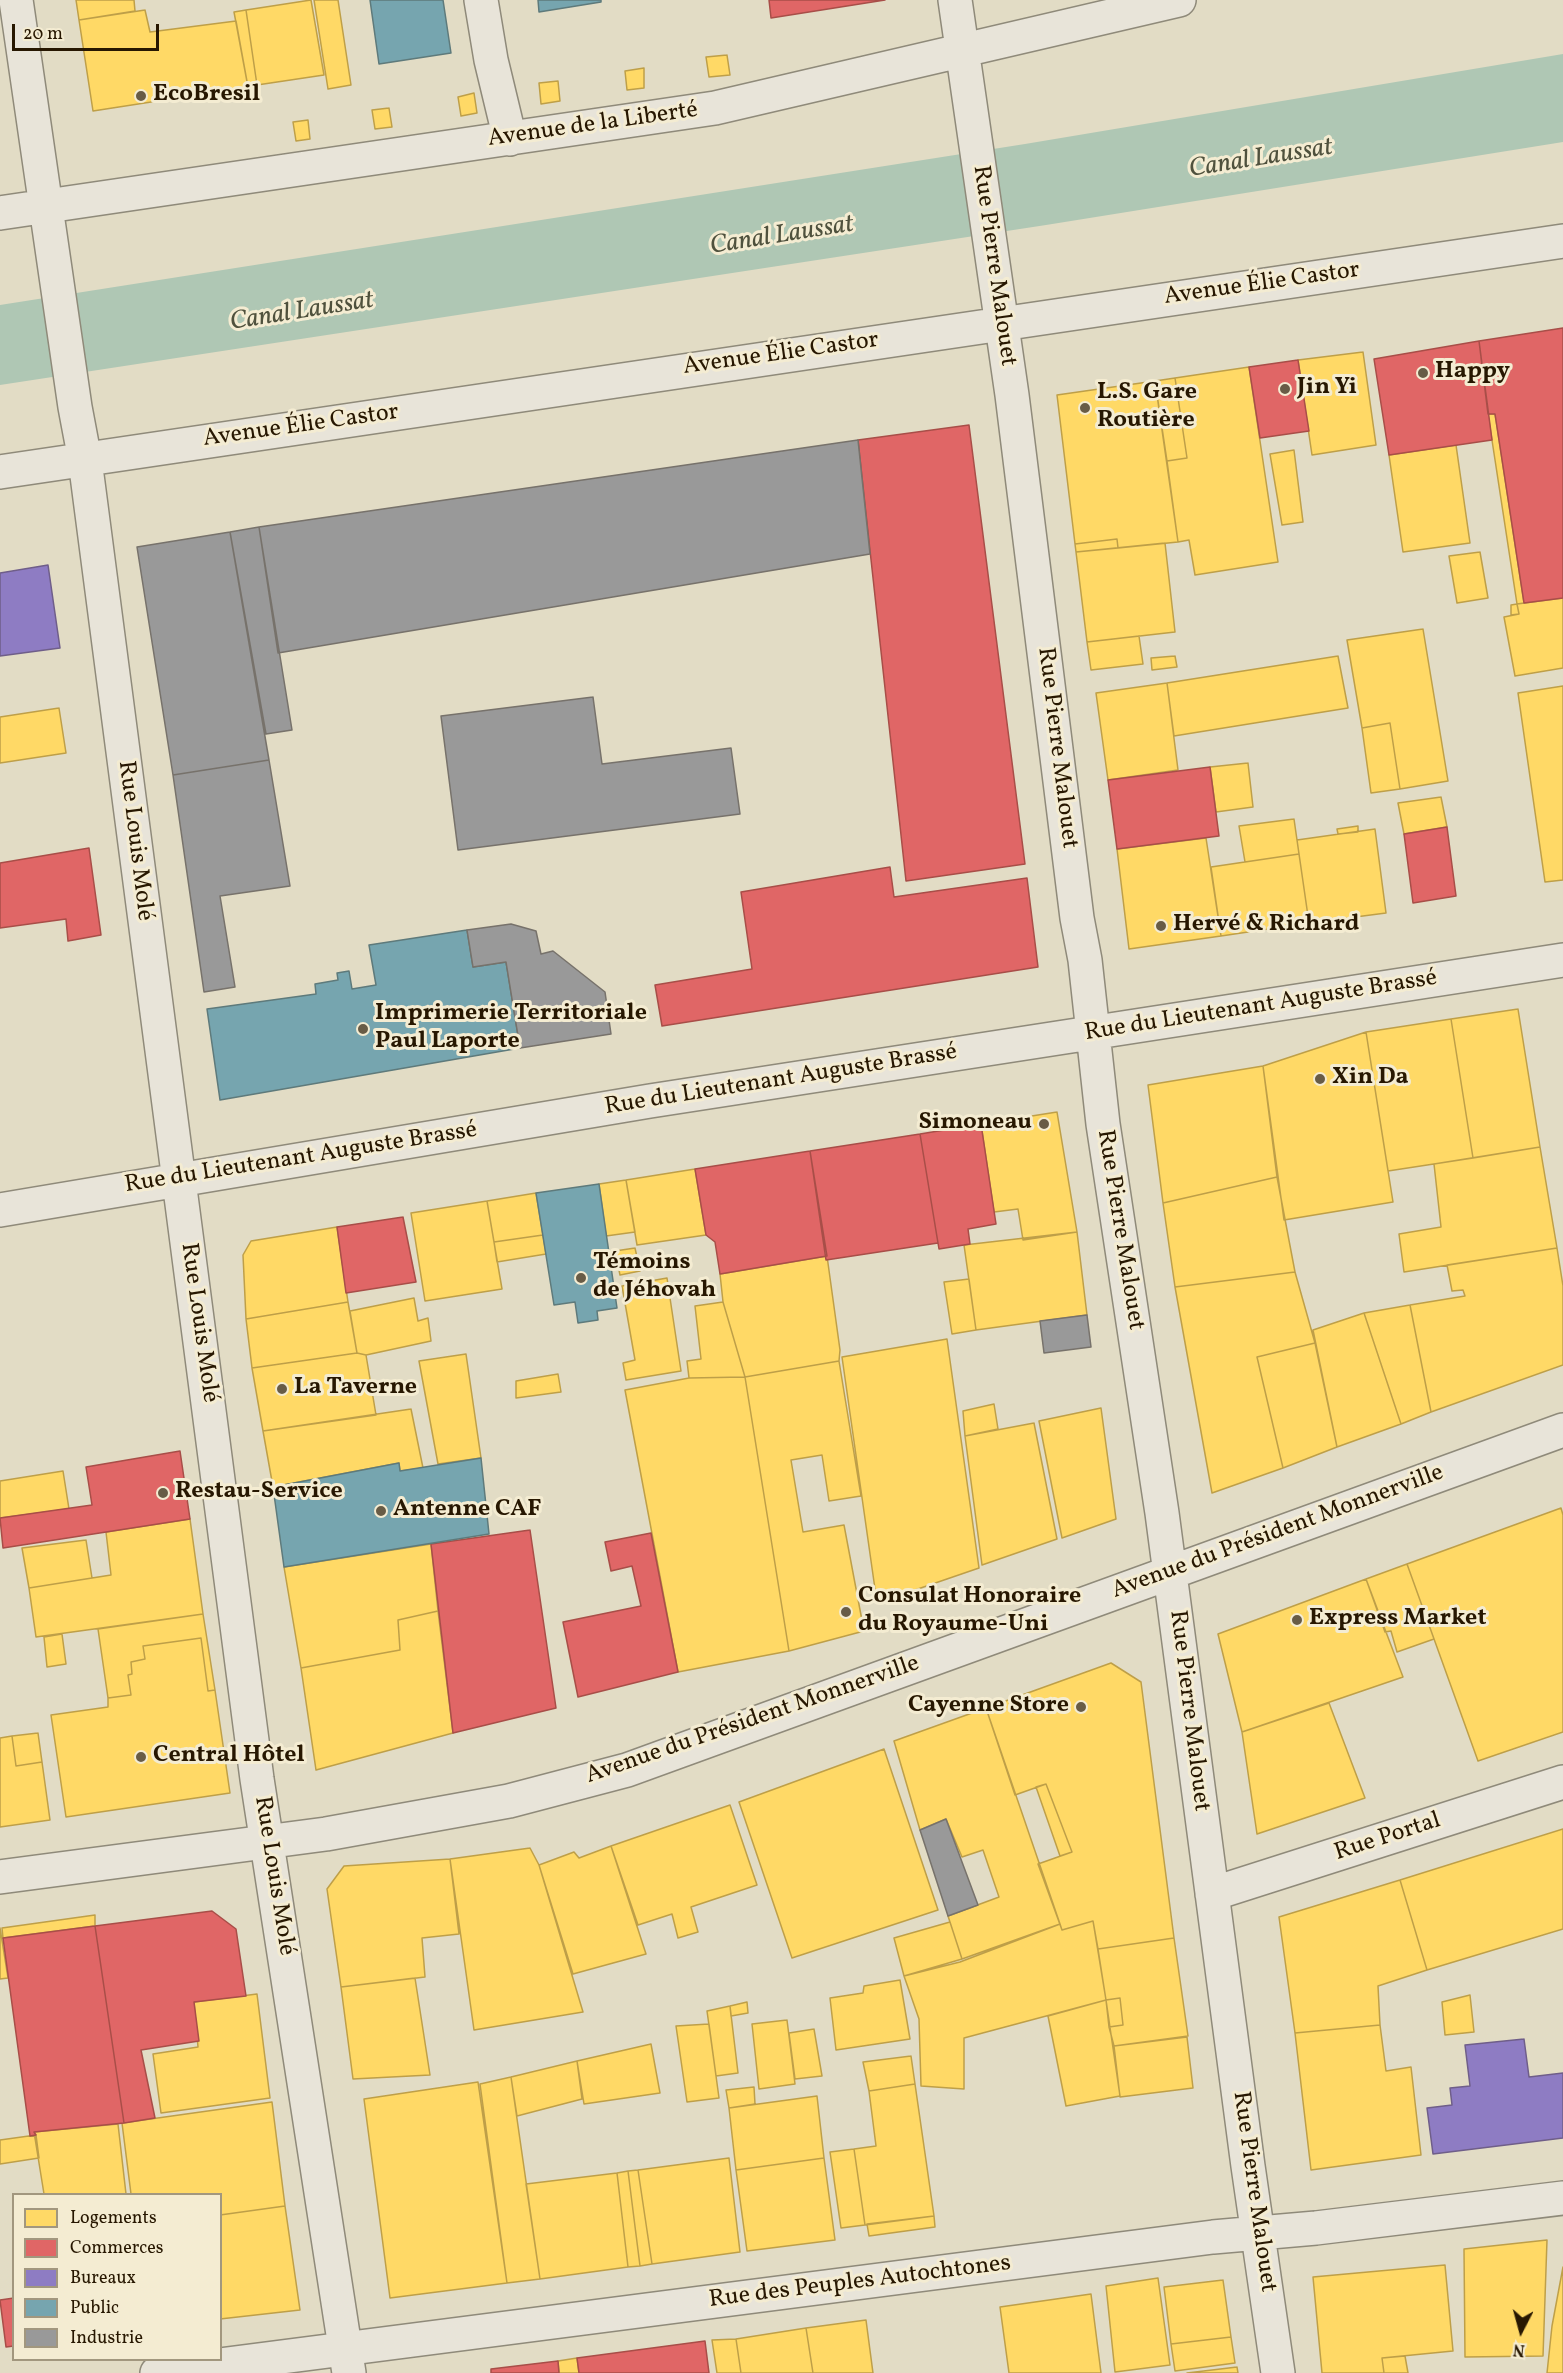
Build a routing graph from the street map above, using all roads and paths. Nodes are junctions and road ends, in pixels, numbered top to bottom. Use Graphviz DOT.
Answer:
graph roads {
  1 [pos="16,0"];
  2 [pos="481,0"];
  3 [pos="955,0"];
  4 [pos="1179,0"];
  5 [pos="963,49"];
  6 [pos="510,139"];
  7 [pos="45,207"];
  8 [pos="0,213"];
  9 [pos="1563,241"];
  10 [pos="1002,323"];
  11 [pos="85,460"];
  12 [pos="0,472"];
  13 [pos="1563,960"];
  14 [pos="1092,1034"];
  15 [pos="178,1180"];
  16 [pos="0,1210"];
  17 [pos="1563,1430"];
  18 [pos="1170,1571"];
  19 [pos="1563,1782"];
  20 [pos="268,1843"];
  21 [pos="0,1878"];
  22 [pos="1212,1894"];
  23 [pos="1563,2198"];
  24 [pos="1258,2233"];
  25 [pos="347,2361"];
  26 [pos="157,2373"];
  27 [pos="1278,2373"];
  1 -- 7 [label="street, Rue Louis Molé"];
  2 -- 6 [label="street"];
  3 -- 5 [label="street, Rue Pierre Malouet"];
  4 -- 5 [label="street, Avenue de la Liberté"];
  5 -- 6 [label="street, Avenue de la Liberté"];
  5 -- 10 [label="street, Rue Pierre Malouet"];
  6 -- 7 [label="street, Avenue de la Liberté"];
  7 -- 8 [label="street, Avenue de la Liberté"];
  7 -- 11 [label="street, Rue Louis Molé"];
  9 -- 10 [label="street, Avenue Élie Castor"];
  10 -- 11 [label="street, Avenue Élie Castor"];
  10 -- 14 [label="street, Rue Pierre Malouet"];
  11 -- 12 [label="street, Avenue Élie Castor"];
  11 -- 15 [label="street, Rue Louis Molé"];
  13 -- 14 [label="street, Rue du Lieutenant Auguste Brassé"];
  14 -- 15 [label="street, Rue du Lieutenant Auguste Brassé"];
  14 -- 18 [label="street, Rue Pierre Malouet"];
  15 -- 16 [label="street, Rue du Lieutenant Auguste Brassé"];
  15 -- 20 [label="street, Rue Louis Molé"];
  17 -- 18 [label="street, Avenue du Président Monnerville"];
  18 -- 20 [label="street, Avenue du Président Monnerville"];
  18 -- 22 [label="street, Rue Pierre Malouet"];
  19 -- 22 [label="street, Rue Portal"];
  20 -- 21 [label="street, Avenue du Président Monnerville"];
  20 -- 25 [label="street, Rue Louis Molé"];
  22 -- 24 [label="street, Rue Pierre Malouet"];
  23 -- 24 [label="street, Rue des Peuples Autochtones"];
  24 -- 25 [label="street, Rue des Peuples Autochtones"];
  24 -- 27 [label="street, Rue Pierre Malouet"];
  25 -- 26 [label="street, Rue des Peuples Autochtones"];
}
